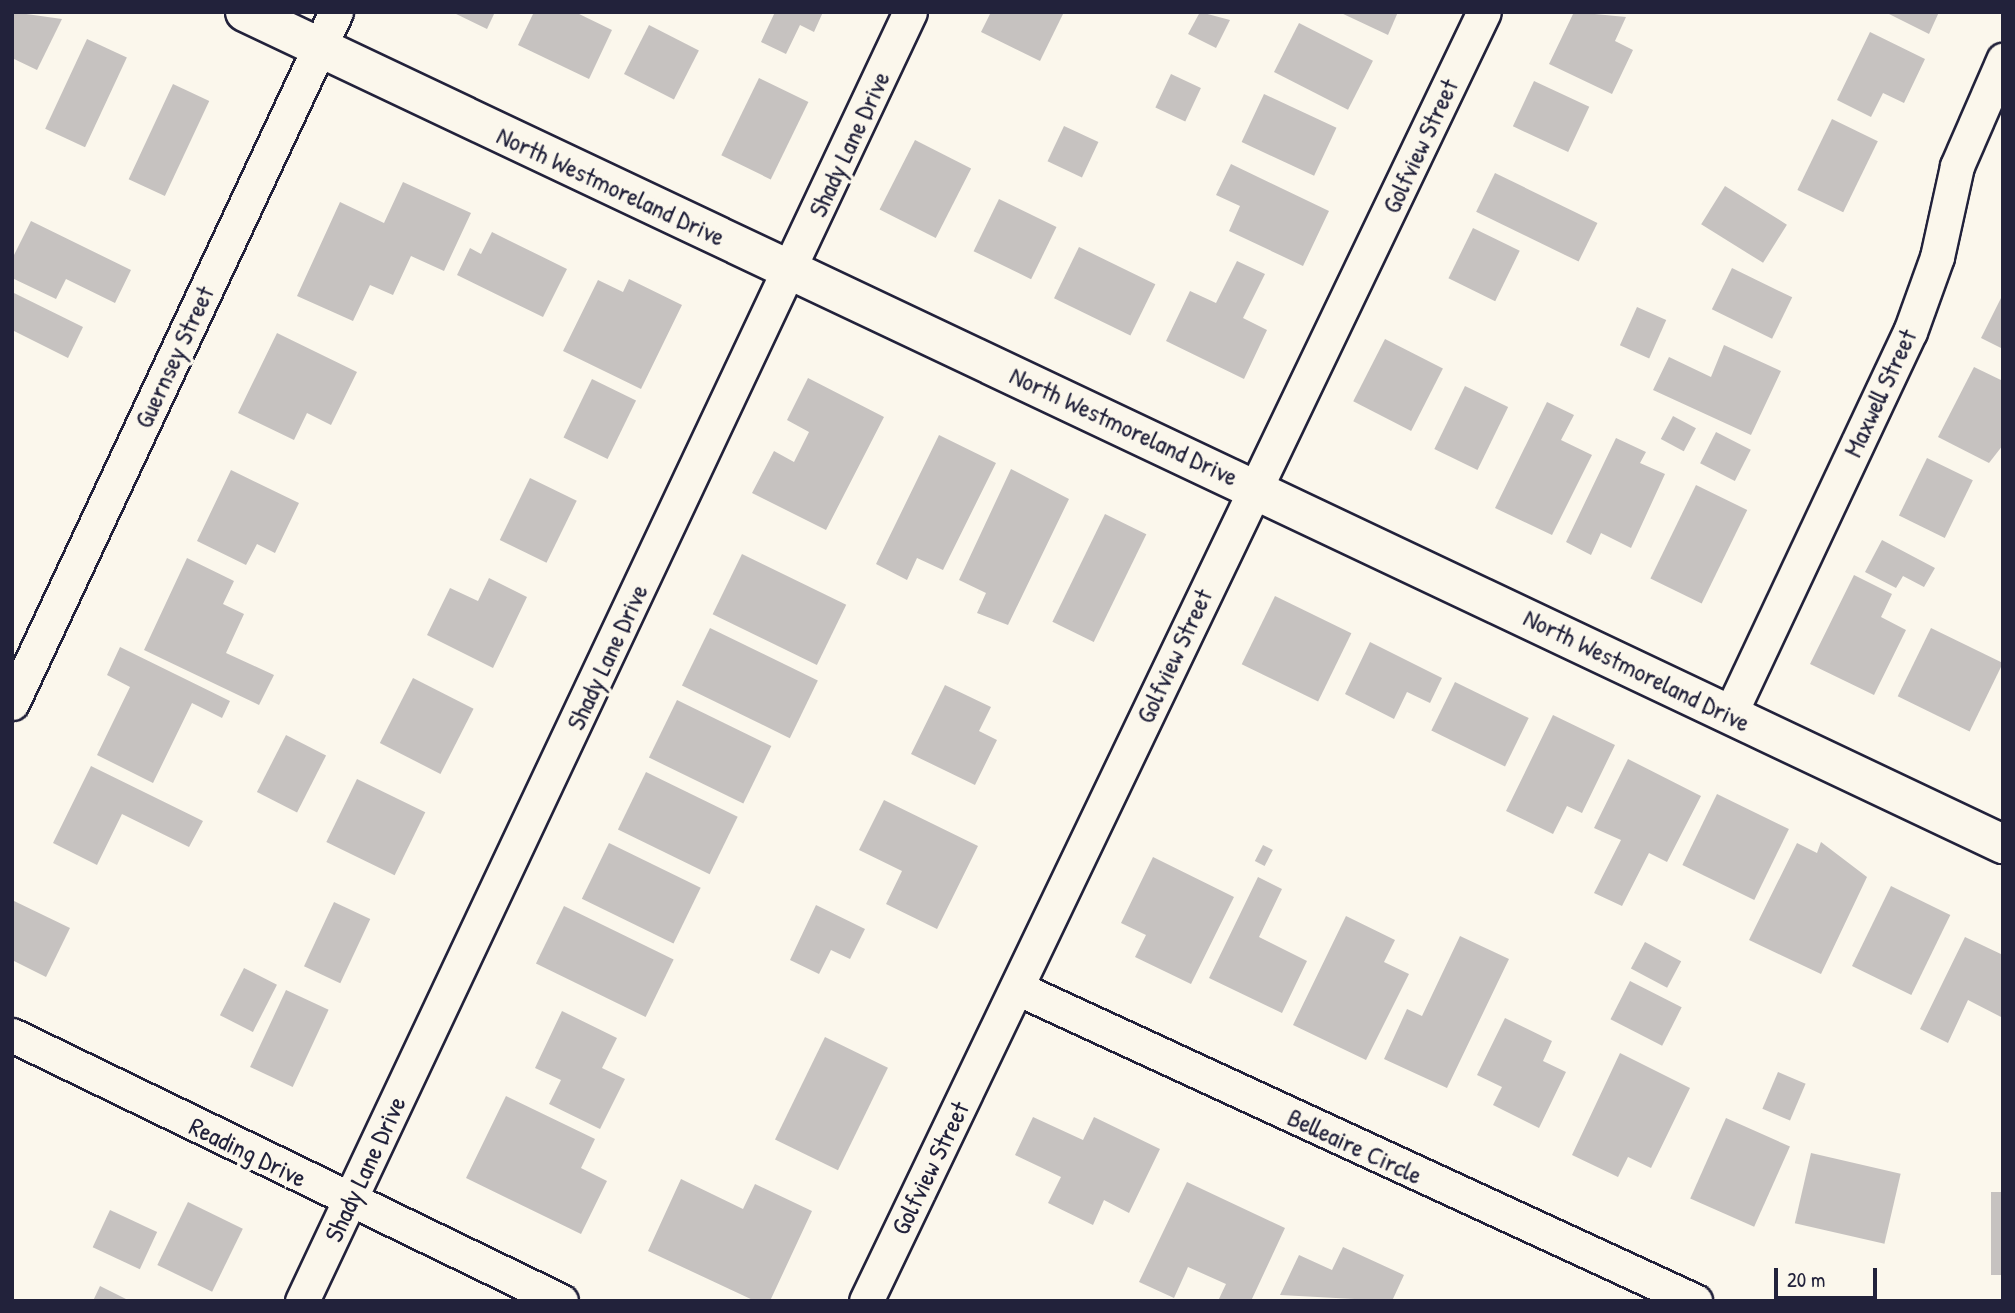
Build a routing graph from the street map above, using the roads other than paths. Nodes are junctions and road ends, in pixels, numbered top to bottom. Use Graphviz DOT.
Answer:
graph roads {
  1 [pos="245,12"];
  2 [pos="336,12"];
  3 [pos="911,12"];
  4 [pos="1483,12"];
  5 [pos="319,48"];
  6 [pos="2003,60"];
  7 [pos="789,270"];
  8 [pos="1254,487"];
  9 [pos="12,702"];
  10 [pos="1730,715"];
  11 [pos="2003,844"];
  12 [pos="1017,988"];
  13 [pos="12,1035"];
  14 [pos="349,1202"];
  15 [pos="302,1301"];
  16 [pos="561,1301"];
  17 [pos="866,1301"];
  18 [pos="1695,1301"];
  1 -- 5 [label="street, North Westmoreland Drive"];
  2 -- 5 [label="street, Guernsey Street"];
  3 -- 7 [label="street, Shady Lane Drive"];
  4 -- 8 [label="street, Golfview Street"];
  5 -- 7 [label="street, North Westmoreland Drive"];
  5 -- 9 [label="street, Guernsey Street"];
  6 -- 10 [label="street, Maxwell Street"];
  7 -- 8 [label="street, North Westmoreland Drive"];
  7 -- 14 [label="street, Shady Lane Drive"];
  8 -- 10 [label="street, North Westmoreland Drive"];
  8 -- 12 [label="street, Golfview Street"];
  10 -- 11 [label="street, North Westmoreland Drive"];
  12 -- 17 [label="street, Golfview Street"];
  12 -- 18 [label="street, Belleaire Circle"];
  13 -- 14 [label="street, Reading Drive"];
  14 -- 15 [label="street, Shady Lane Drive"];
  14 -- 16 [label="street, Reading Drive"];
}
